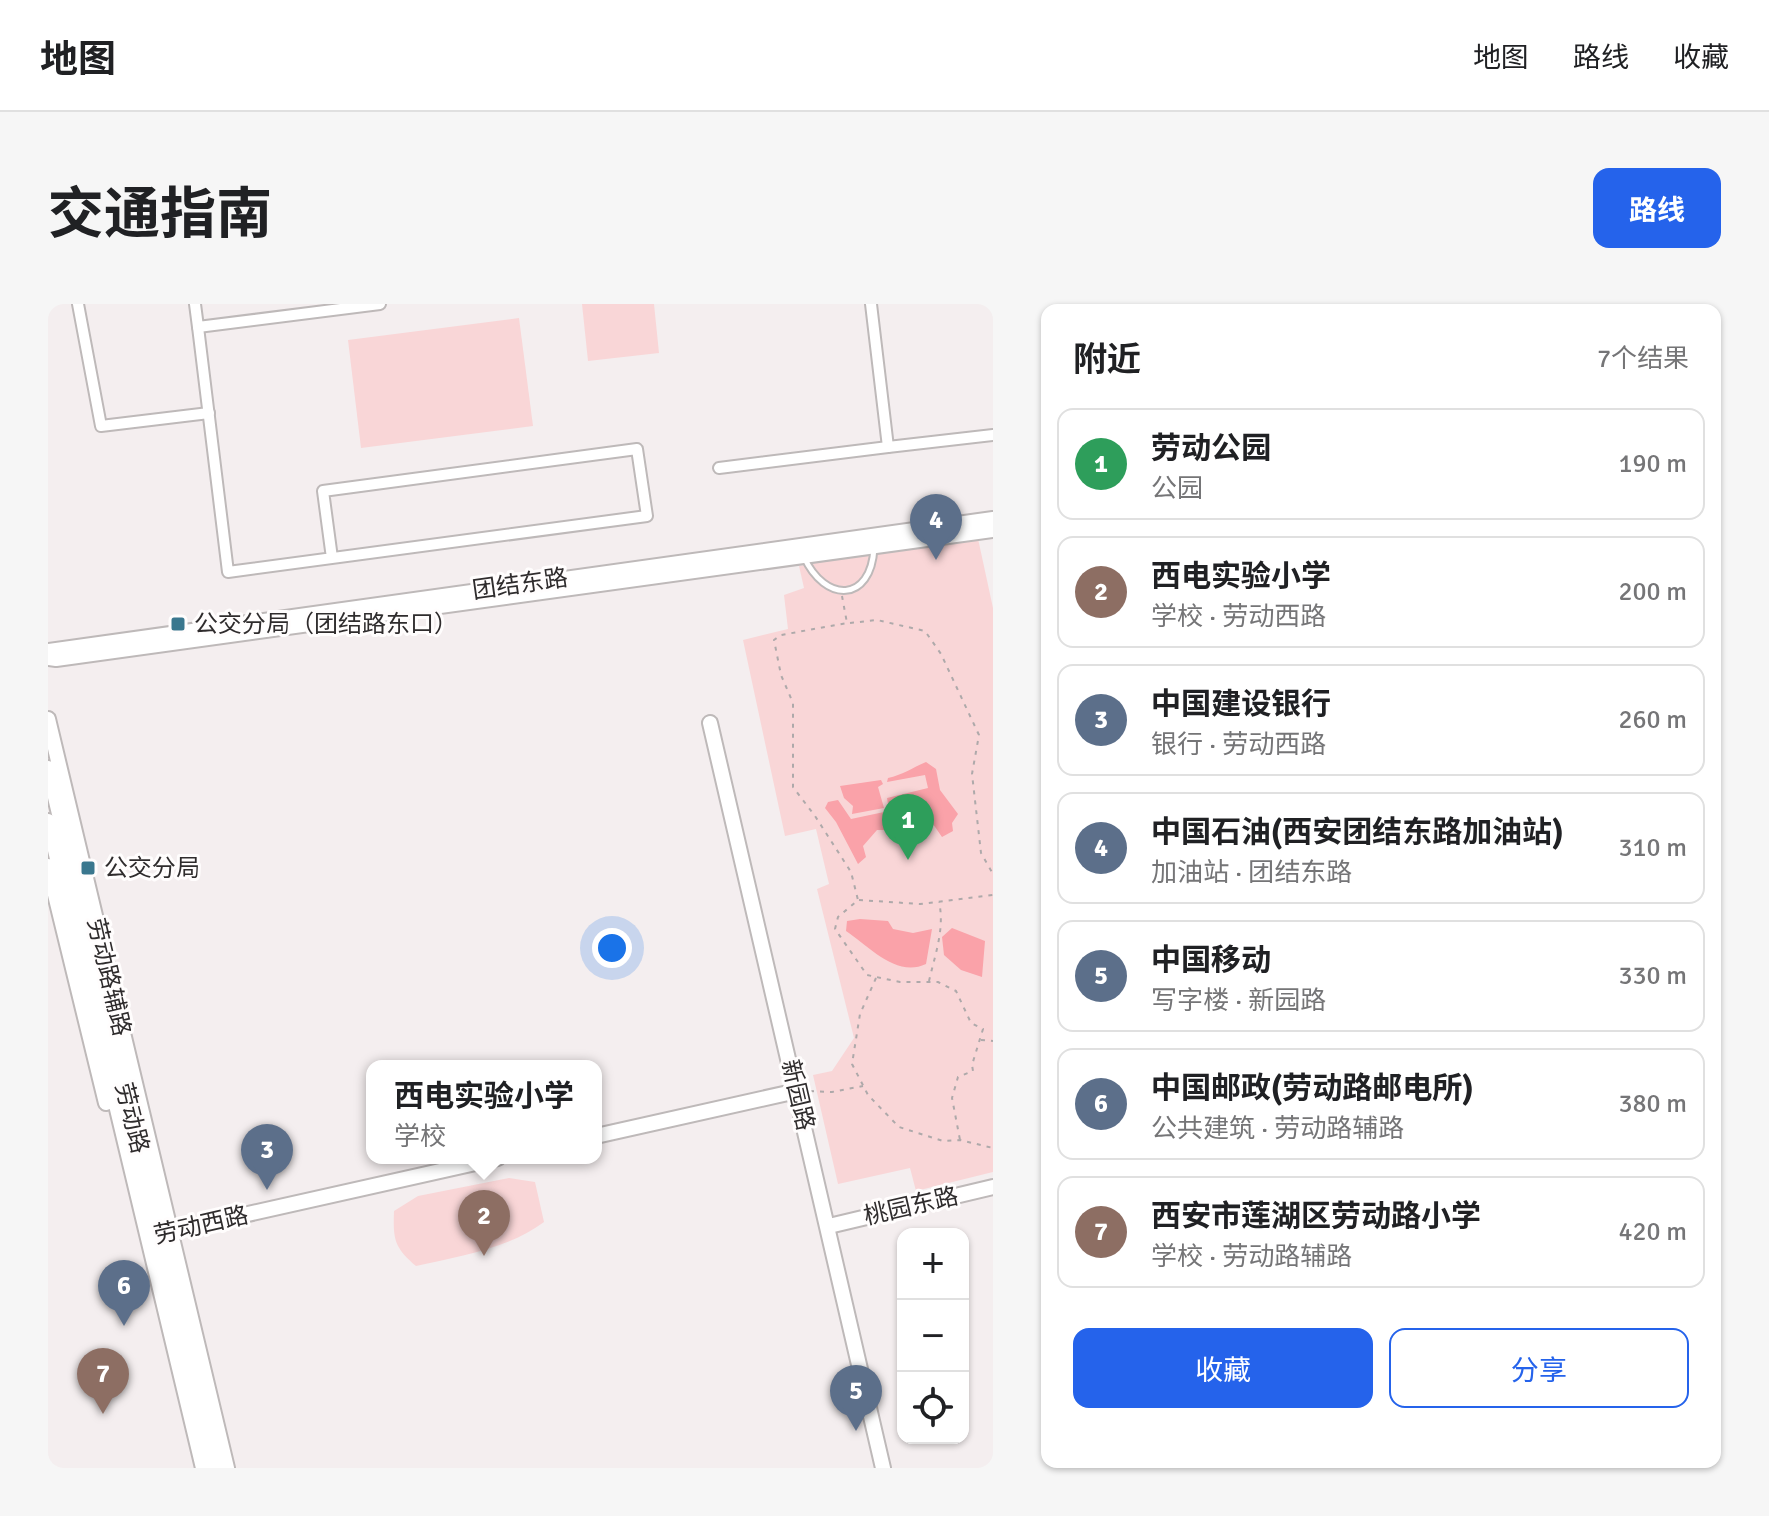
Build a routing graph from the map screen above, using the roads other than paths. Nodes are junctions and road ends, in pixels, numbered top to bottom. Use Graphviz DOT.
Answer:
graph roads {
  1 [pos="78,304"];
  2 [pos="195,304"];
  3 [pos="380,304"];
  4 [pos="871,304"];
  5 [pos="198,327"];
  6 [pos="209,413"];
  7 [pos="993,435"];
  8 [pos="888,447"];
  9 [pos="719,468"];
  10 [pos="993,519"];
  11 [pos="993,530"];
  12 [pos="874,547"];
  13 [pos="803,556"];
  14 [pos="332,558"];
  15 [pos="48,651"];
  16 [pos="48,658"];
  17 [pos="48,719"];
  18 [pos="710,723"];
  19 [pos="51,760"];
  20 [pos="48,821"];
  21 [pos="48,866"];
  22 [pos="797,1091"];
  23 [pos="602,1135"];
  24 [pos="472,1164"];
  25 [pos="993,1187"];
  26 [pos="829,1226"];
  27 [pos="154,1236"];
  28 [pos="193,1468"];
  29 [pos="203,1468"];
  30 [pos="216,1468"];
  31 [pos="227,1468"];
  32 [pos="883,1468"];
  1 -- 6 [label="street"];
  2 -- 5 [label="street"];
  3 -- 5 [label="street"];
  4 -- 8 [label="street"];
  5 -- 6 [label="street"];
  6 -- 14 [label="street"];
  7 -- 8 [label="street"];
  8 -- 9 [label="street"];
  10 -- 15 [label="street, 团结东路"];
  11 -- 12 [label="street"];
  12 -- 13 [label="street"];
  12 -- 13 [label="lane"];
  13 -- 16 [label="street"];
  14 -- 14 [label="street"];
  17 -- 19 [label="street"];
  18 -- 22 [label="street, 新园路"];
  19 -- 27 [label="street, 劳动路"];
  20 -- 27 [label="street, 劳动路"];
  21 -- 27 [label="street, 劳动路辅路"];
  22 -- 23 [label="street"];
  22 -- 26 [label="street, 新园路"];
  24 -- 27 [label="street, 劳动西路"];
  25 -- 26 [label="street, 桃园东路"];
  26 -- 32 [label="street, 新园路"];
  27 -- 28 [label="street, 劳动路辅路"];
  27 -- 29 [label="street, 劳动路"];
  27 -- 30 [label="street, 劳动路"];
  27 -- 31 [label="street, 劳动路辅路"];
}
